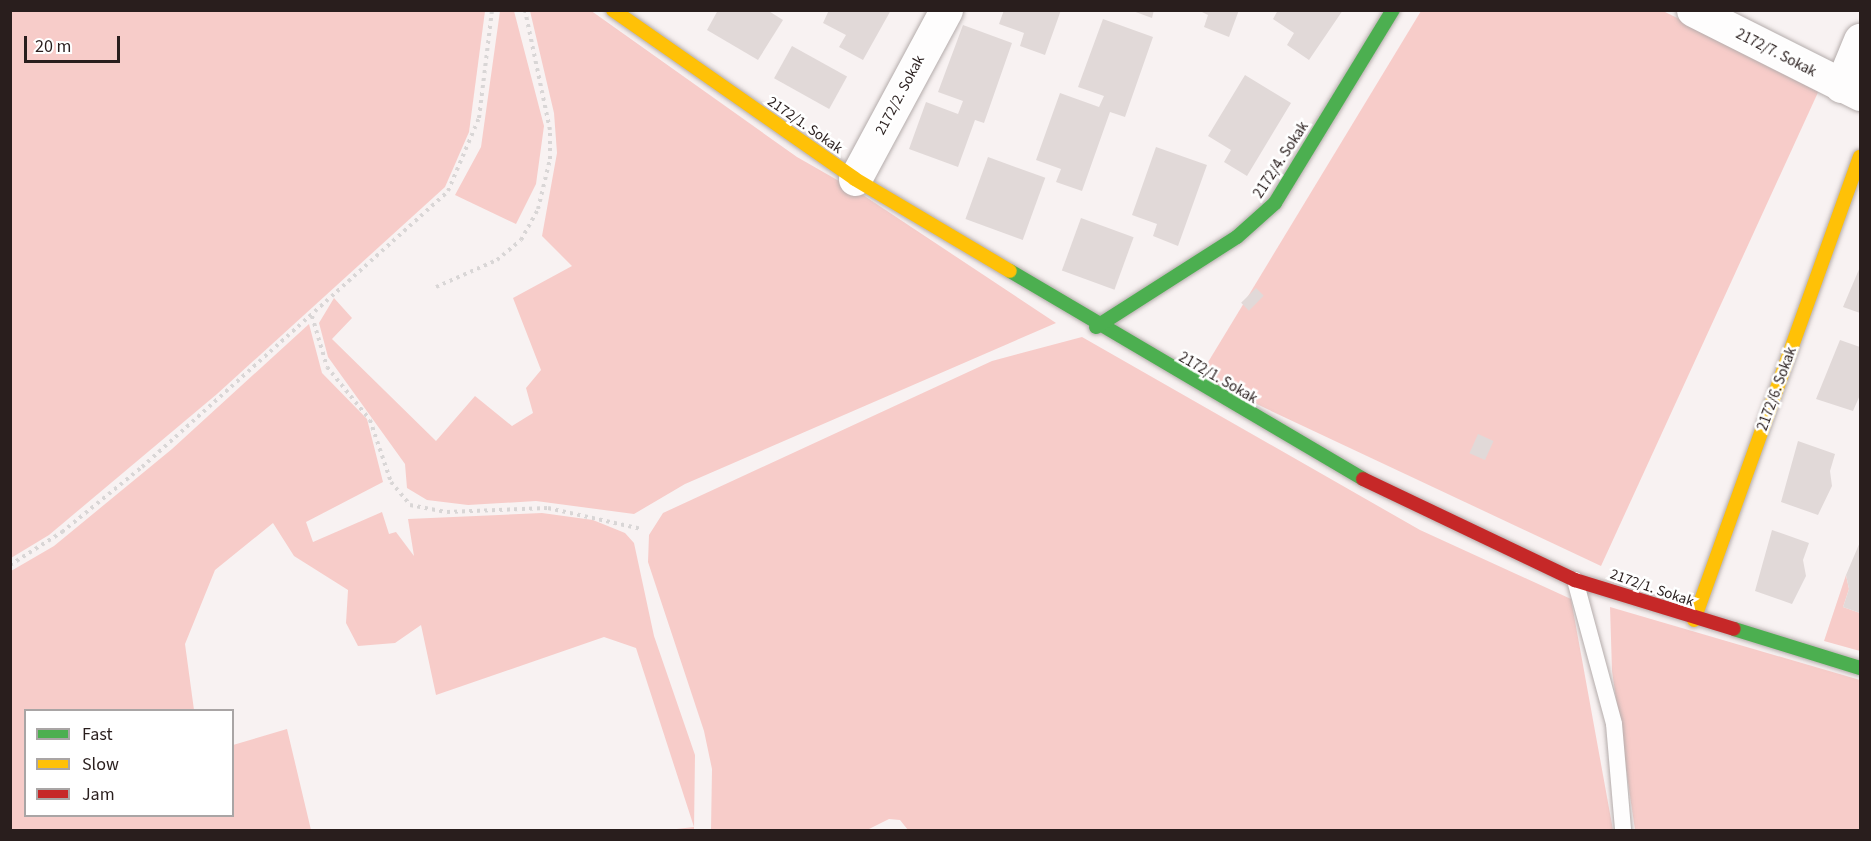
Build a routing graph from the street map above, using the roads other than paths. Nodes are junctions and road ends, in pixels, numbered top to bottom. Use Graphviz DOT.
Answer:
graph roads {
  1 [pos="613,10"];
  2 [pos="946,10"];
  3 [pos="1393,10"];
  4 [pos="1693,10"];
  5 [pos="1860,40"];
  6 [pos="1851,90"];
  7 [pos="1860,157"];
  8 [pos="855,179"];
  9 [pos="1096,327"];
  10 [pos="1575,579"];
  11 [pos="1694,620"];
  12 [pos="1860,668"];
  13 [pos="1623,831"];
  1 -- 8 [label="street, 2172/1. Sokak"];
  2 -- 8 [label="street, 2172/2. Sokak"];
  3 -- 9 [label="street, 2172/4. Sokak"];
  4 -- 6 [label="street, 2172/7. Sokak"];
  5 -- 6 [label="street"];
  7 -- 11 [label="street, 2172/6. Sokak"];
  8 -- 9 [label="street, 2172/1. Sokak"];
  9 -- 10 [label="street, 2172/1. Sokak"];
  10 -- 11 [label="street, 2172/1. Sokak"];
  10 -- 13 [label="lane"];
  11 -- 12 [label="street, 2172/1. Sokak"];
}
